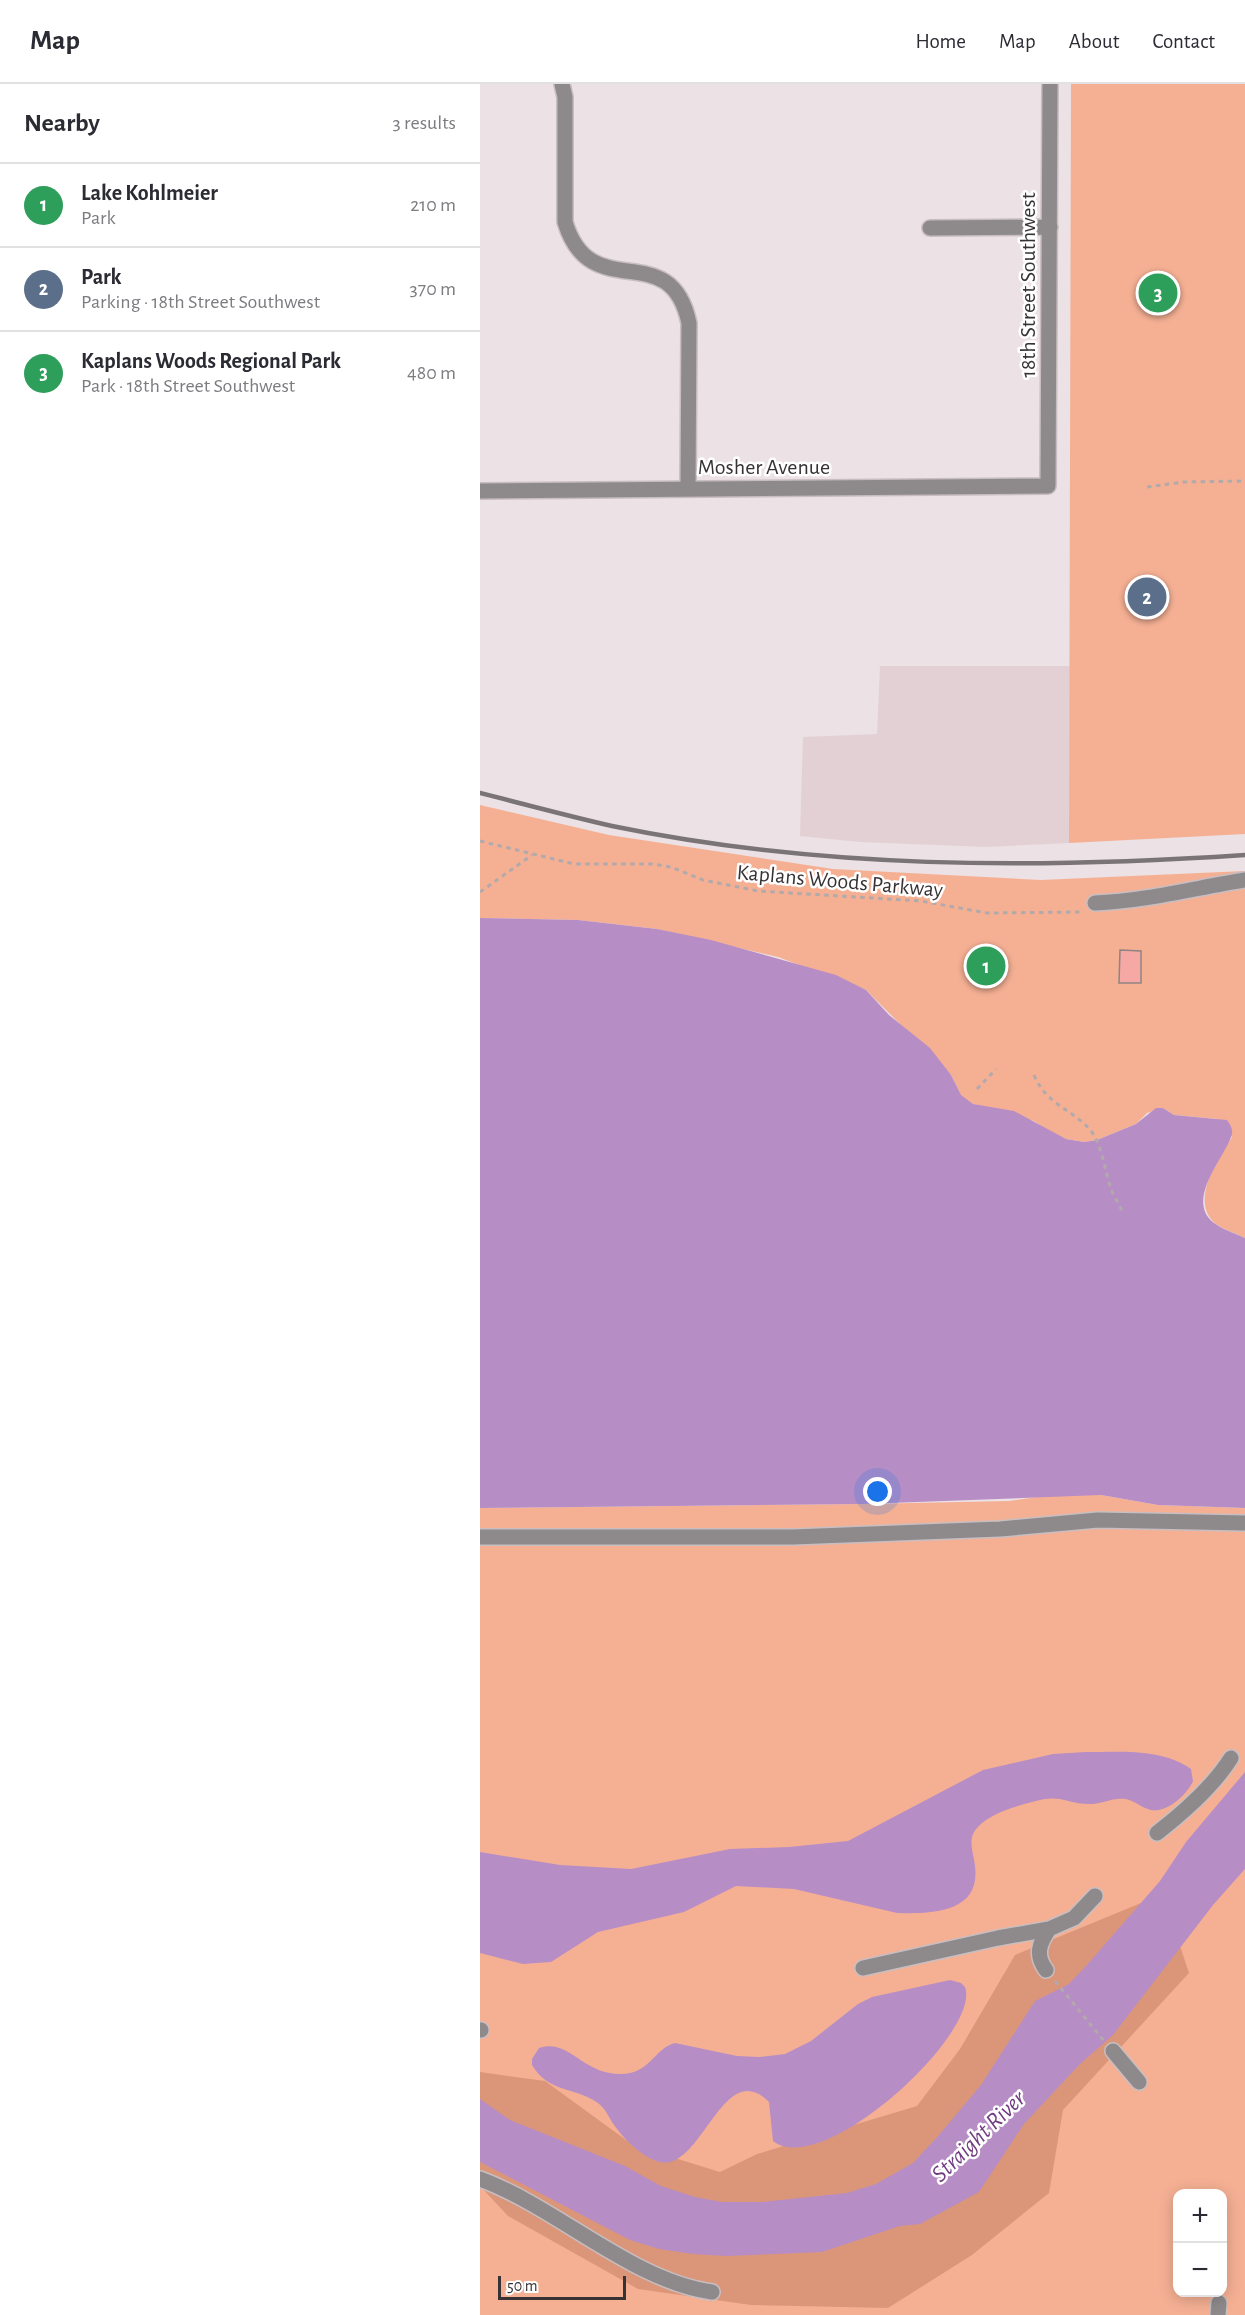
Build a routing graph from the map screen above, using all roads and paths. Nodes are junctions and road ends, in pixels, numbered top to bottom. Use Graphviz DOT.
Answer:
graph roads {
  1 [pos="562,84"];
  2 [pos="1050,84"];
  3 [pos="1050,227"];
  4 [pos="930,228"];
  5 [pos="1245,481"];
  6 [pos="1048,486"];
  7 [pos="1147,487"];
  8 [pos="688,489"];
  9 [pos="480,491"];
  10 [pos="480,841"];
  11 [pos="532,855"];
  12 [pos="1245,880"];
  13 [pos="480,892"];
  14 [pos="1090,907"];
  15 [pos="996,1069"];
  16 [pos="1034,1075"];
  17 [pos="977,1089"];
  18 [pos="1123,1214"];
  19 [pos="1245,1523"];
  20 [pos="480,1537"];
  21 [pos="1231,1758"];
  22 [pos="1156,1833"];
  23 [pos="1095,1896"];
  24 [pos="1049,1929"];
  25 [pos="863,1968"];
  26 [pos="1046,1971"];
  27 [pos="1113,2051"];
  28 [pos="1139,2082"];
  29 [pos="480,2179"];
  30 [pos="712,2292"];
  1 -- 8 [label="street"];
  2 -- 3 [label="street, 18th Street Southwest"];
  3 -- 4 [label="street"];
  3 -- 6 [label="street, 18th Street Southwest"];
  5 -- 7 [label="path"];
  6 -- 8 [label="street, Mosher Avenue"];
  8 -- 9 [label="street, Mosher Avenue"];
  10 -- 11 [label="path, Kaplans Woods Parkway"];
  11 -- 13 [label="path"];
  11 -- 14 [label="path, Kaplans Woods Parkway"];
  12 -- 14 [label="street"];
  15 -- 17 [label="path"];
  16 -- 18 [label="path"];
  19 -- 20 [label="street"];
  21 -- 22 [label="street"];
  23 -- 24 [label="street"];
  24 -- 25 [label="street"];
  24 -- 26 [label="street"];
  26 -- 27 [label="path"];
  27 -- 28 [label="street"];
  29 -- 30 [label="street"];
}
